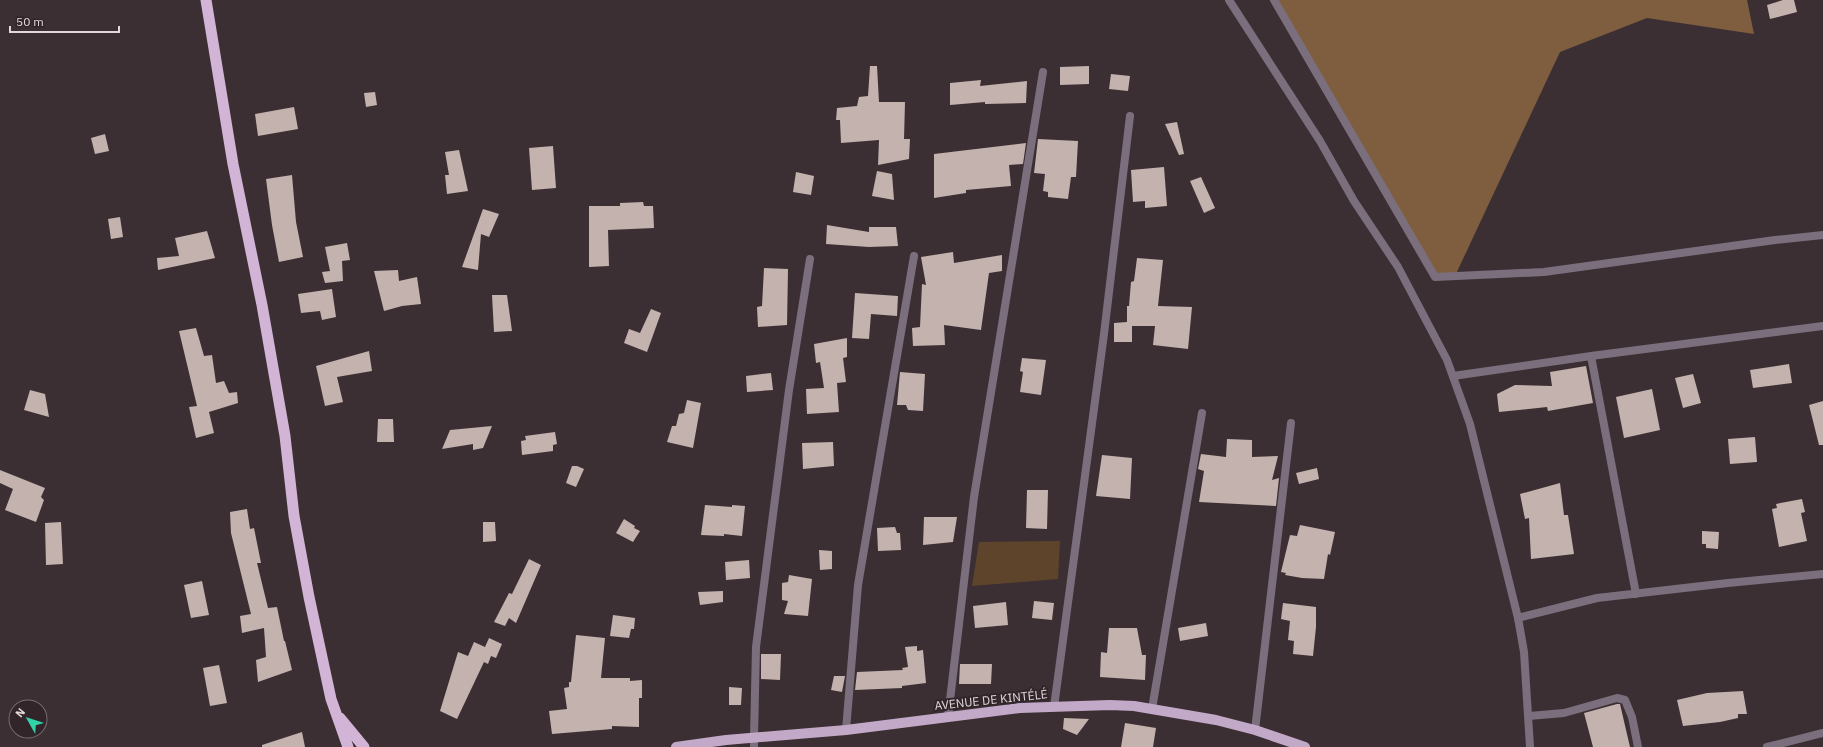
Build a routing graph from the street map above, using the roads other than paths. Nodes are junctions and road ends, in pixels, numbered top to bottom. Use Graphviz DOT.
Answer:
graph roads {
  1 [pos="206,0"];
  2 [pos="1274,0"];
  3 [pos="1230,1"];
  4 [pos="1042,72"];
  5 [pos="1130,116"];
  6 [pos="1823,236"];
  7 [pos="914,256"];
  8 [pos="810,259"];
  9 [pos="1823,326"];
  10 [pos="1591,356"];
  11 [pos="1453,376"];
  12 [pos="1202,413"];
  13 [pos="1291,423"];
  14 [pos="1823,574"];
  15 [pos="1636,594"];
  16 [pos="1518,618"];
  17 [pos="1054,707"];
  18 [pos="1152,709"];
  19 [pos="335,711"];
  20 [pos="1529,716"];
  21 [pos="948,717"];
  22 [pos="846,730"];
  23 [pos="1255,730"];
  24 [pos="1823,733"];
  25 [pos="727,743"];
  26 [pos="754,743"];
  27 [pos="348,747"];
  28 [pos="364,747"];
  29 [pos="676,747"];
  30 [pos="1305,747"];
  31 [pos="1530,747"];
  32 [pos="1638,747"];
  33 [pos="1767,747"];
  1 -- 19 [label="highway"];
  2 -- 6 [label="street"];
  3 -- 11 [label="street"];
  4 -- 21 [label="street"];
  5 -- 17 [label="street"];
  7 -- 22 [label="street"];
  8 -- 26 [label="street"];
  9 -- 10 [label="street"];
  10 -- 11 [label="street"];
  10 -- 15 [label="street"];
  11 -- 16 [label="street"];
  12 -- 18 [label="street"];
  13 -- 23 [label="street"];
  14 -- 15 [label="street"];
  15 -- 16 [label="street"];
  16 -- 20 [label="street"];
  17 -- 18 [label="main road, AVENUE DE KINTÉLÉ"];
  17 -- 21 [label="main road, AVENUE DE KINTÉLÉ"];
  18 -- 23 [label="main road, AVENUE DE KINTÉLÉ"];
  19 -- 27 [label="highway"];
  19 -- 28 [label="highway"];
  20 -- 31 [label="street"];
  20 -- 32 [label="street"];
  21 -- 22 [label="main road, AVENUE DE KINTÉLÉ"];
  22 -- 26 [label="main road, AVENUE DE KINTÉLÉ"];
  23 -- 30 [label="main road, AVENUE DE KINTÉLÉ"];
  24 -- 33 [label="street"];
  25 -- 26 [label="main road, AVENUE DE KINTÉLÉ"];
  25 -- 29 [label="main road, AVENUE DE KINTÉLÉ"];
}
